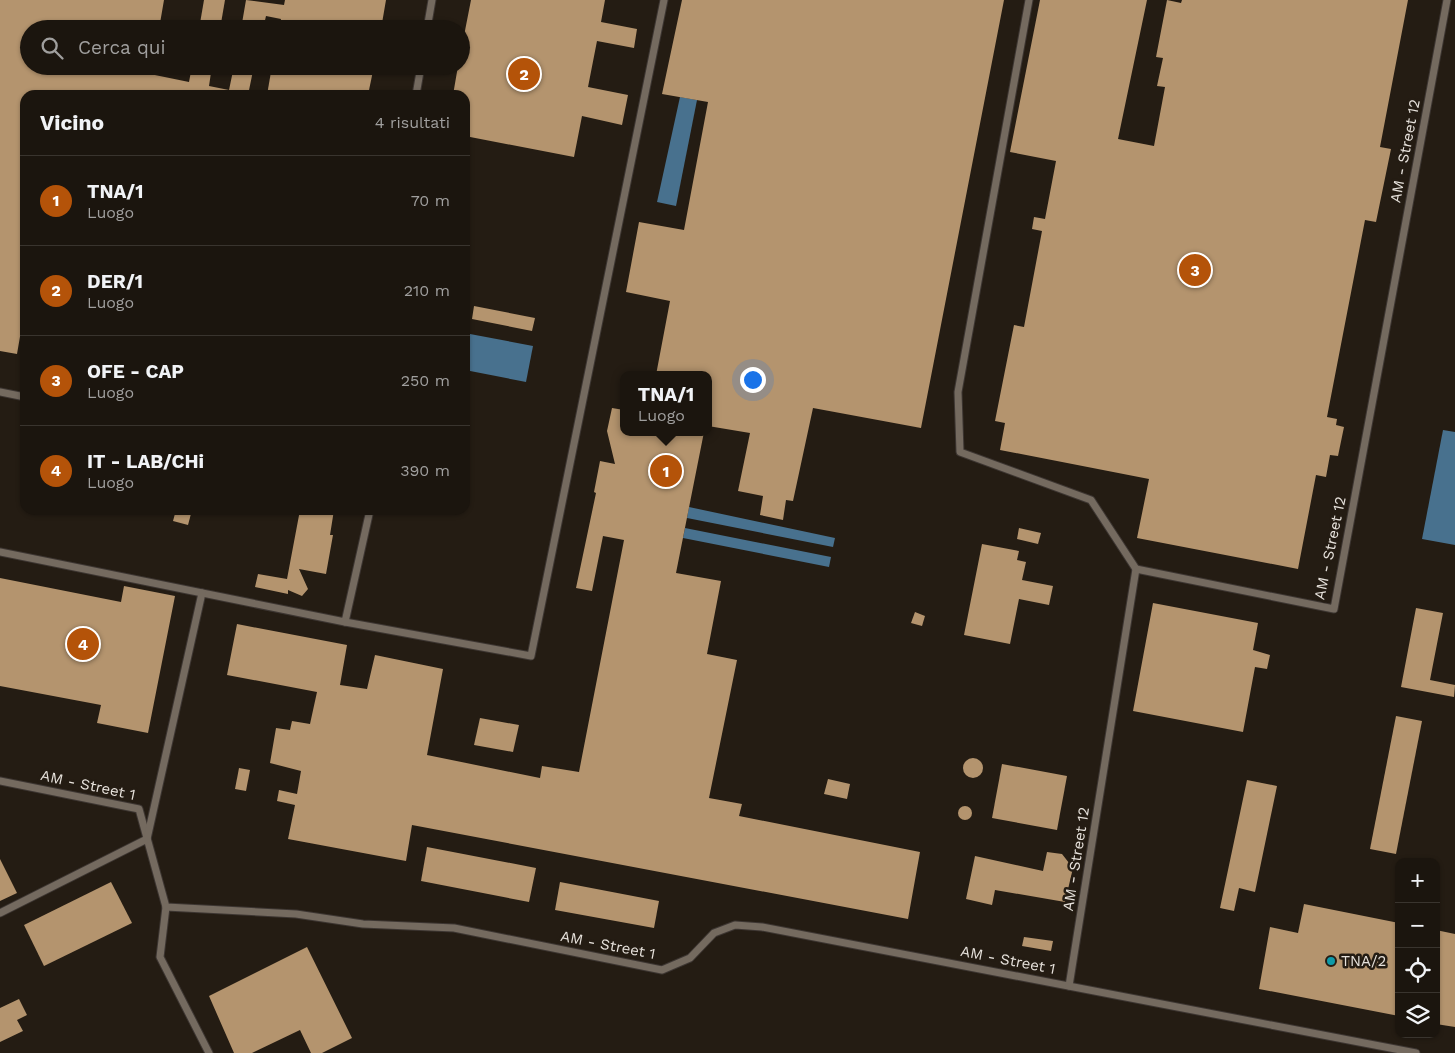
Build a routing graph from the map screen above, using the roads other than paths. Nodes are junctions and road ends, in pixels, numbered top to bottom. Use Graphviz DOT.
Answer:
graph roads {
  1 [pos="432,0"];
  2 [pos="664,0"];
  3 [pos="1029,0"];
  4 [pos="1447,0"];
  5 [pos="429,20"];
  6 [pos="419,75"];
  7 [pos="417,90"];
  8 [pos="0,392"];
  9 [pos="20,396"];
  10 [pos="369,515"];
  11 [pos="0,552"];
  12 [pos="1136,569"];
  13 [pos="202,593"];
  14 [pos="345,622"];
  15 [pos="0,781"];
  16 [pos="147,839"];
  17 [pos="166,908"];
  18 [pos="0,913"];
  19 [pos="1069,986"];
  20 [pos="209,1053"];
  21 [pos="1416,1053"];
  1 -- 5 [label="lane"];
  2 -- 14 [label="lane"];
  3 -- 12 [label="lane"];
  4 -- 12 [label="lane, AM - Street 12"];
  6 -- 7 [label="lane"];
  8 -- 9 [label="lane"];
  10 -- 14 [label="lane"];
  11 -- 13 [label="lane"];
  12 -- 19 [label="lane, AM - Street 12"];
  13 -- 14 [label="lane"];
  13 -- 16 [label="lane"];
  15 -- 16 [label="lane, AM - Street 1"];
  16 -- 17 [label="lane, AM - Street 1"];
  16 -- 18 [label="lane"];
  17 -- 19 [label="lane, AM - Street 1"];
  17 -- 20 [label="lane"];
  19 -- 21 [label="lane, AM - Street 1"];
}
